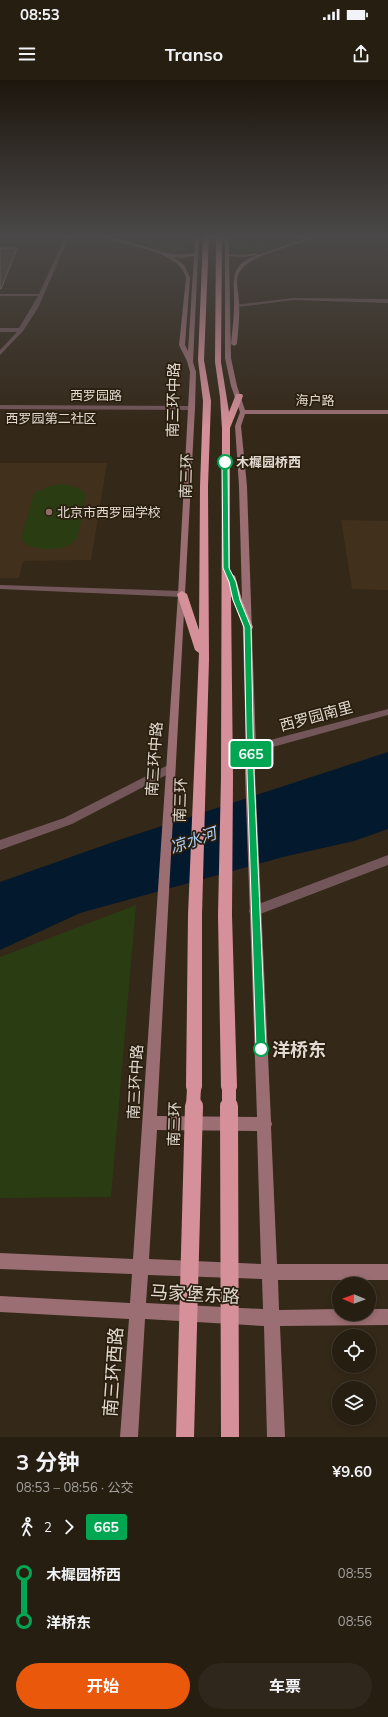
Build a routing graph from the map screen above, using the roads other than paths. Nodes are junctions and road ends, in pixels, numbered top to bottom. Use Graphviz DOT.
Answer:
graph roads {
  1 [pos="39,300"];
  2 [pos="186,300"];
  3 [pos="193,300"];
  4 [pos="203,300"];
  5 [pos="218,300"];
  6 [pos="227,300"];
  7 [pos="237,300"];
  8 [pos="281,300"];
  9 [pos="356,300"];
  10 [pos="388,301"];
  11 [pos="237,305"];
  12 [pos="0,330"];
  13 [pos="21,330"];
  14 [pos="218,351"];
  15 [pos="0,353"];
  16 [pos="228,358"];
  17 [pos="201,360"];
  18 [pos="190,362"];
  19 [pos="193,372"];
  20 [pos="234,376"];
  21 [pos="239,396"];
  22 [pos="0,407"];
  23 [pos="192,408"];
  24 [pos="243,412"];
  25 [pos="388,412"];
  26 [pos="226,429"];
  27 [pos="226,568"];
  28 [pos="0,587"];
  29 [pos="182,594"];
  30 [pos="248,627"];
  31 [pos="204,660"];
  32 [pos="388,712"];
  33 [pos="251,749"];
  34 [pos="170,768"];
  35 [pos="0,845"];
  36 [pos="388,860"];
  37 [pos="256,911"];
  38 [pos="150,1123"];
  39 [pos="265,1124"];
  40 [pos="0,1261"];
  41 [pos="140,1266"];
  42 [pos="271,1272"];
  43 [pos="388,1272"];
  44 [pos="0,1304"];
  45 [pos="137,1310"];
  46 [pos="388,1317"];
  47 [pos="272,1318"];
  48 [pos="129,1437"];
  49 [pos="185,1437"];
  50 [pos="230,1437"];
  51 [pos="276,1437"];
  1 -- 13 [label="street"];
  2 -- 18 [label="street"];
  3 -- 18 [label="street, 南三环中路"];
  4 -- 17 [label="highway, 南三环"];
  5 -- 14 [label="highway"];
  6 -- 16 [label="street"];
  7 -- 11 [label="street"];
  8 -- 11 [label="street"];
  9 -- 10 [label="street"];
  11 -- 20 [label="street"];
  12 -- 13 [label="street"];
  13 -- 15 [label="street"];
  14 -- 16 [label="highway"];
  14 -- 26 [label="highway"];
  16 -- 20 [label="street"];
  17 -- 19 [label="highway"];
  17 -- 31 [label="highway, 南三环"];
  18 -- 19 [label="street, 南三环中路"];
  19 -- 23 [label="street, 南三环中路"];
  20 -- 21 [label="street"];
  21 -- 24 [label="street"];
  21 -- 26 [label="highway"];
  22 -- 23 [label="street, 西罗园路"];
  23 -- 29 [label="street, 南三环中路"];
  24 -- 25 [label="street, 海户路"];
  24 -- 30 [label="street"];
  26 -- 27 [label="highway"];
  27 -- 30 [label="highway"];
  27 -- 50 [label="highway, bridge"];
  28 -- 29 [label="street"];
  29 -- 31 [label="highway"];
  29 -- 34 [label="street, 南三环中路"];
  30 -- 33 [label="street"];
  31 -- 49 [label="highway, 南三环, bridge"];
  32 -- 33 [label="street, 西罗园南里"];
  33 -- 37 [label="street"];
  34 -- 35 [label="street"];
  34 -- 38 [label="street, 南三环中路"];
  36 -- 37 [label="street"];
  37 -- 39 [label="street"];
  38 -- 39 [label="street"];
  38 -- 41 [label="street, 南三环中路"];
  39 -- 42 [label="street"];
  40 -- 41 [label="street, 马家堡东路"];
  41 -- 42 [label="street, 马家堡东路"];
  41 -- 45 [label="street, 南三环中路"];
  42 -- 43 [label="street, 马家堡东路"];
  42 -- 47 [label="street"];
  44 -- 45 [label="street, 马家堡东路"];
  45 -- 47 [label="street, 马家堡东路"];
  45 -- 48 [label="street, 南三环西路"];
  46 -- 47 [label="street, 马家堡东路"];
  47 -- 51 [label="street"];
}
